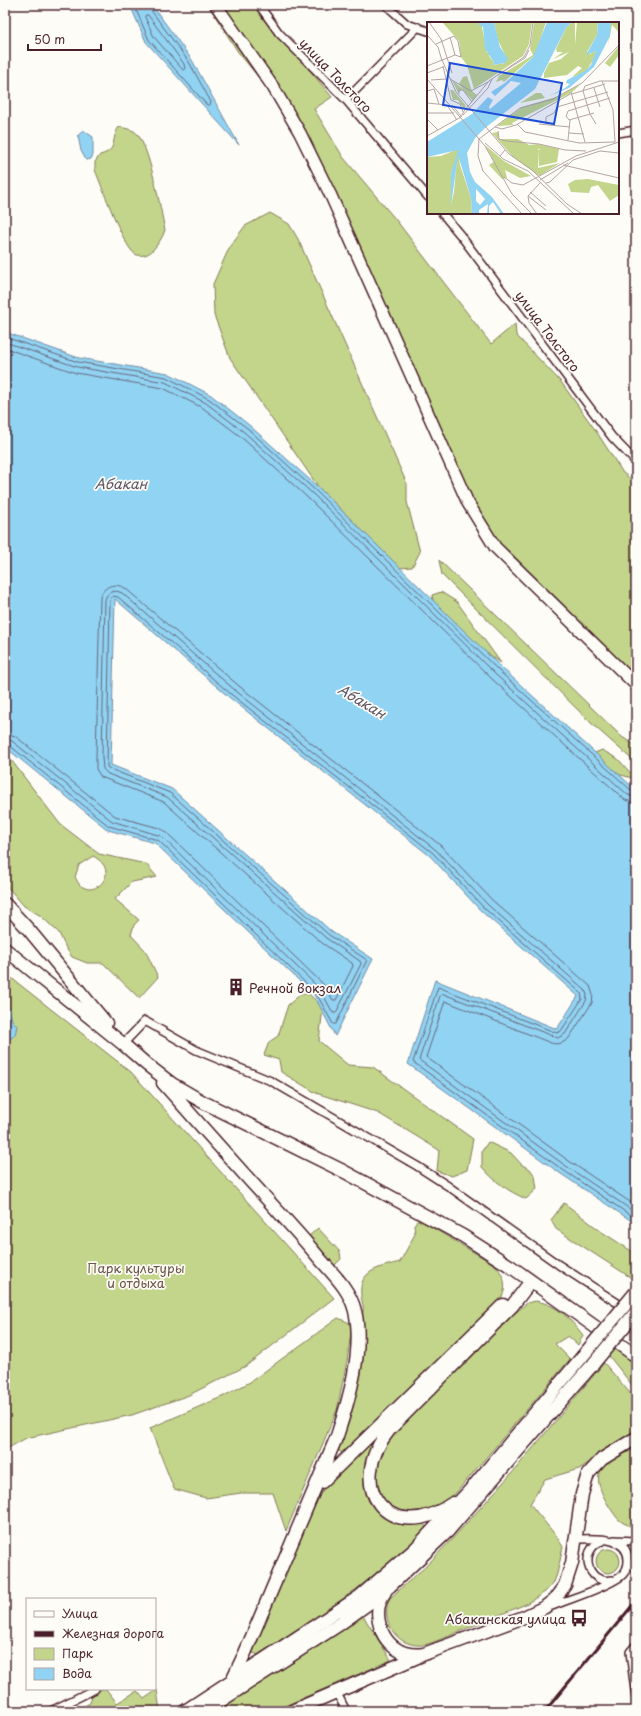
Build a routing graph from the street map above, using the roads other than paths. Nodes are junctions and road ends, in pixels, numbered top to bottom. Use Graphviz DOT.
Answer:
graph roads {
  1 [pos="216,5"];
  2 [pos="259,5"];
  3 [pos="386,5"];
  4 [pos="418,27"];
  5 [pos="427,31"];
  6 [pos="346,100"];
  7 [pos="636,130"];
  8 [pos="619,132"];
  9 [pos="427,196"];
  10 [pos="443,214"];
  11 [pos="636,462"];
  12 [pos="636,685"];
  13 [pos="5,904"];
  14 [pos="5,949"];
  15 [pos="124,1044"];
  16 [pos="146,1064"];
  17 [pos="531,1281"];
  18 [pos="636,1292"];
  19 [pos="636,1312"];
  20 [pos="636,1315"];
  21 [pos="636,1356"];
  22 [pos="636,1438"];
  23 [pos="471,1488"];
  24 [pos="311,1500"];
  25 [pos="576,1539"];
  26 [pos="609,1540"];
  27 [pos="636,1541"];
  28 [pos="636,1561"];
  29 [pos="623,1574"];
  30 [pos="616,1579"];
  31 [pos="390,1586"];
  32 [pos="524,1617"];
  33 [pos="636,1645"];
  34 [pos="424,1654"];
  35 [pos="232,1680"];
  36 [pos="93,1690"];
  37 [pos="336,1691"];
  38 [pos="636,1698"];
  39 [pos="51,1711"];
  40 [pos="185,1711"];
  41 [pos="205,1711"];
  42 [pos="292,1711"];
  43 [pos="346,1711"];
  1 -- 12 [label="street"];
  2 -- 6 [label="street, улица Толстого"];
  3 -- 4 [label="street"];
  4 -- 5 [label="street"];
  4 -- 6 [label="street"];
  6 -- 9 [label="street, улица Толстого"];
  7 -- 8 [label="street"];
  10 -- 11 [label="street, улица Толстого"];
  13 -- 15 [label="main road"];
  14 -- 15 [label="main road"];
  15 -- 16 [label="main road"];
  15 -- 20 [label="street"];
  16 -- 17 [label="main road"];
  16 -- 24 [label="main road"];
  17 -- 21 [label="main road"];
  17 -- 23 [label="main road"];
  17 -- 24 [label="main road"];
  18 -- 23 [label="main road, bridge"];
  19 -- 31 [label="main road, bridge"];
  22 -- 25 [label="main road"];
  23 -- 35 [label="main road"];
  24 -- 35 [label="main road"];
  25 -- 26 [label="street"];
  25 -- 32 [label="main road"];
  26 -- 27 [label="street"];
  26 -- 29 [label="street"];
  26 -- 30 [label="street"];
  28 -- 29 [label="street"];
  29 -- 30 [label="street"];
  30 -- 32 [label="street"];
  31 -- 34 [label="main road"];
  31 -- 41 [label="main road"];
  32 -- 34 [label="main road"];
  33 -- 38 [label="street"];
  34 -- 37 [label="main road"];
  35 -- 40 [label="main road"];
  36 -- 39 [label="street"];
  37 -- 42 [label="main road"];
  37 -- 43 [label="street"];
}
